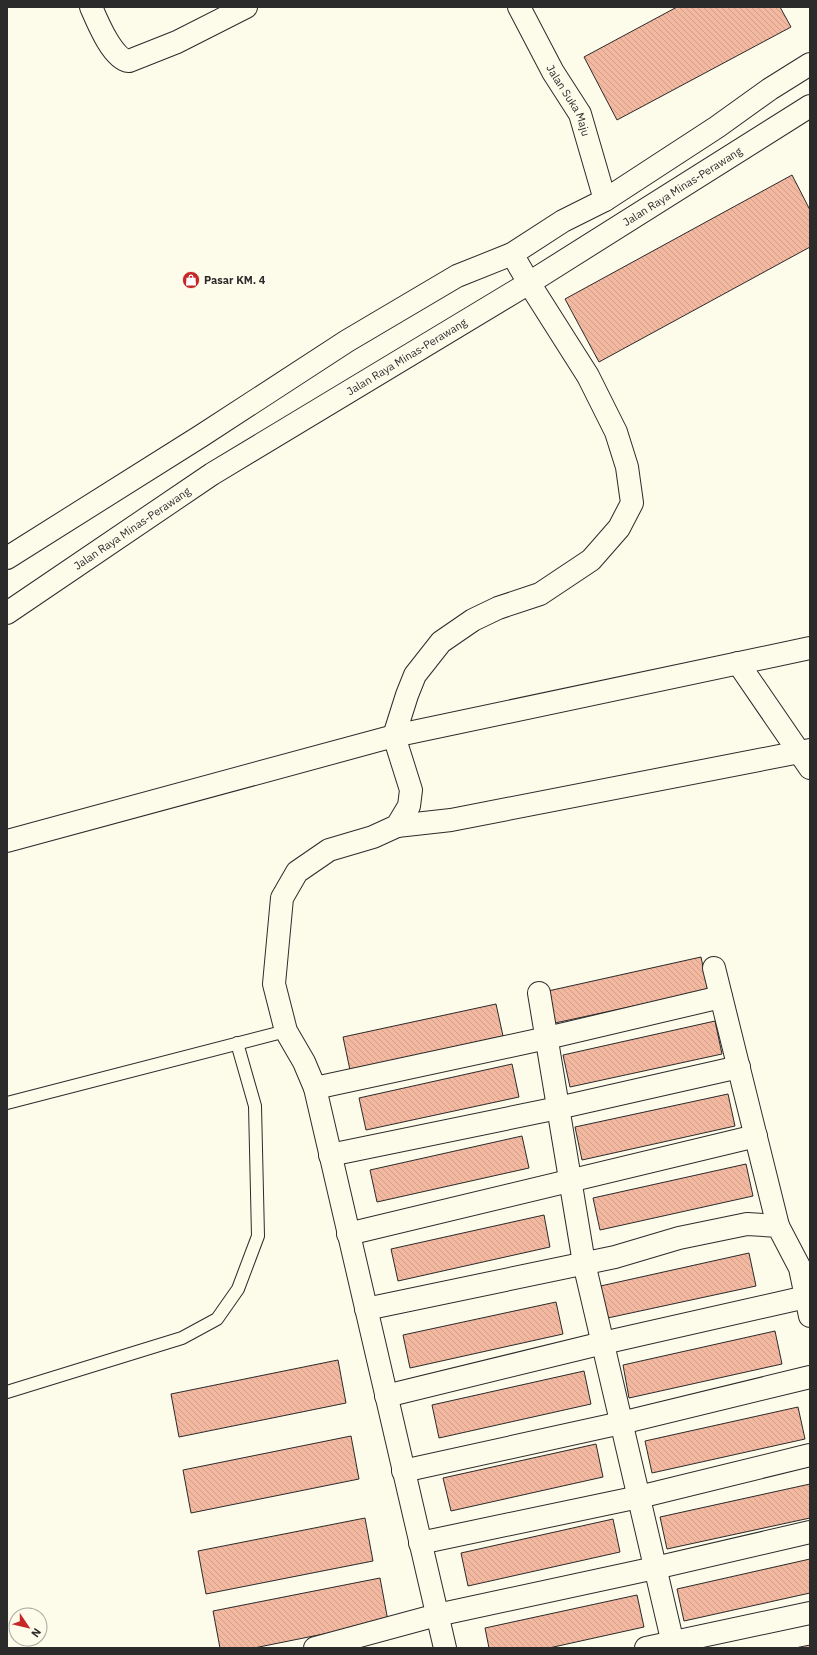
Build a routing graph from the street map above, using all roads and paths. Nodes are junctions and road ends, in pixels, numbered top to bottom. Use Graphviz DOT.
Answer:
graph roads {
  1 [pos="91,7"];
  2 [pos="246,7"];
  3 [pos="519,7"];
  4 [pos="810,64"];
  5 [pos="810,106"];
  6 [pos="605,200"];
  7 [pos="512,254"];
  8 [pos="529,283"];
  9 [pos="7,558"];
  10 [pos="7,613"];
  11 [pos="810,648"];
  12 [pos="738,663"];
  13 [pos="394,736"];
  14 [pos="806,757"];
  15 [pos="397,826"];
  16 [pos="7,841"];
  17 [pos="714,968"];
  18 [pos="539,993"];
  19 [pos="721,997"];
  20 [pos="286,1031"];
  21 [pos="547,1038"];
  22 [pos="237,1043"];
  23 [pos="739,1067"];
  24 [pos="315,1088"];
  25 [pos="7,1103"];
  26 [pos="558,1108"];
  27 [pos="756,1136"];
  28 [pos="330,1155"];
  29 [pos="571,1181"];
  30 [pos="778,1226"];
  31 [pos="348,1234"];
  32 [pos="584,1263"];
  33 [pos="808,1307"];
  34 [pos="366,1309"];
  35 [pos="603,1343"];
  36 [pos="810,1377"];
  37 [pos="7,1392"];
  38 [pos="386,1396"];
  39 [pos="621,1422"];
  40 [pos="810,1454"];
  41 [pos="404,1471"];
  42 [pos="638,1497"];
  43 [pos="810,1532"];
  44 [pos="420,1543"];
  45 [pos="655,1568"];
  46 [pos="810,1613"];
  47 [pos="437,1615"];
  48 [pos="673,1645"];
  49 [pos="314,1648"];
  50 [pos="445,1648"];
  51 [pos="646,1648"];
  1 -- 2 [label="street"];
  3 -- 6 [label="street, Jalan Suka Maju"];
  4 -- 6 [label="street"];
  5 -- 8 [label="street, Jalan Raya Minas-Perawang"];
  6 -- 7 [label="street"];
  7 -- 8 [label="street"];
  7 -- 9 [label="street"];
  8 -- 10 [label="street, Jalan Raya Minas-Perawang"];
  8 -- 13 [label="street"];
  11 -- 12 [label="street"];
  12 -- 13 [label="street"];
  12 -- 14 [label="street"];
  13 -- 15 [label="street"];
  13 -- 16 [label="street"];
  14 -- 15 [label="street"];
  15 -- 20 [label="street"];
  17 -- 19 [label="street"];
  18 -- 21 [label="street"];
  19 -- 21 [label="street"];
  19 -- 23 [label="street"];
  20 -- 22 [label="lane"];
  20 -- 24 [label="street"];
  21 -- 24 [label="street"];
  21 -- 26 [label="street"];
  22 -- 25 [label="lane"];
  22 -- 37 [label="lane"];
  23 -- 26 [label="street"];
  23 -- 27 [label="street"];
  24 -- 28 [label="street"];
  26 -- 28 [label="street"];
  26 -- 29 [label="street"];
  27 -- 29 [label="street"];
  27 -- 30 [label="street"];
  28 -- 31 [label="street"];
  29 -- 31 [label="street"];
  29 -- 32 [label="street"];
  30 -- 32 [label="street"];
  30 -- 33 [label="street"];
  31 -- 34 [label="street"];
  32 -- 34 [label="street"];
  32 -- 35 [label="street"];
  33 -- 35 [label="street"];
  34 -- 38 [label="street"];
  35 -- 38 [label="street"];
  35 -- 39 [label="street"];
  36 -- 39 [label="street"];
  38 -- 41 [label="street"];
  39 -- 41 [label="street"];
  39 -- 42 [label="street"];
  40 -- 42 [label="street"];
  41 -- 44 [label="street"];
  42 -- 44 [label="street"];
  42 -- 45 [label="street"];
  43 -- 45 [label="street"];
  44 -- 47 [label="street"];
  45 -- 47 [label="street"];
  45 -- 48 [label="street"];
  46 -- 48 [label="street"];
  47 -- 49 [label="street"];
  47 -- 50 [label="street"];
  48 -- 51 [label="street"];
}
